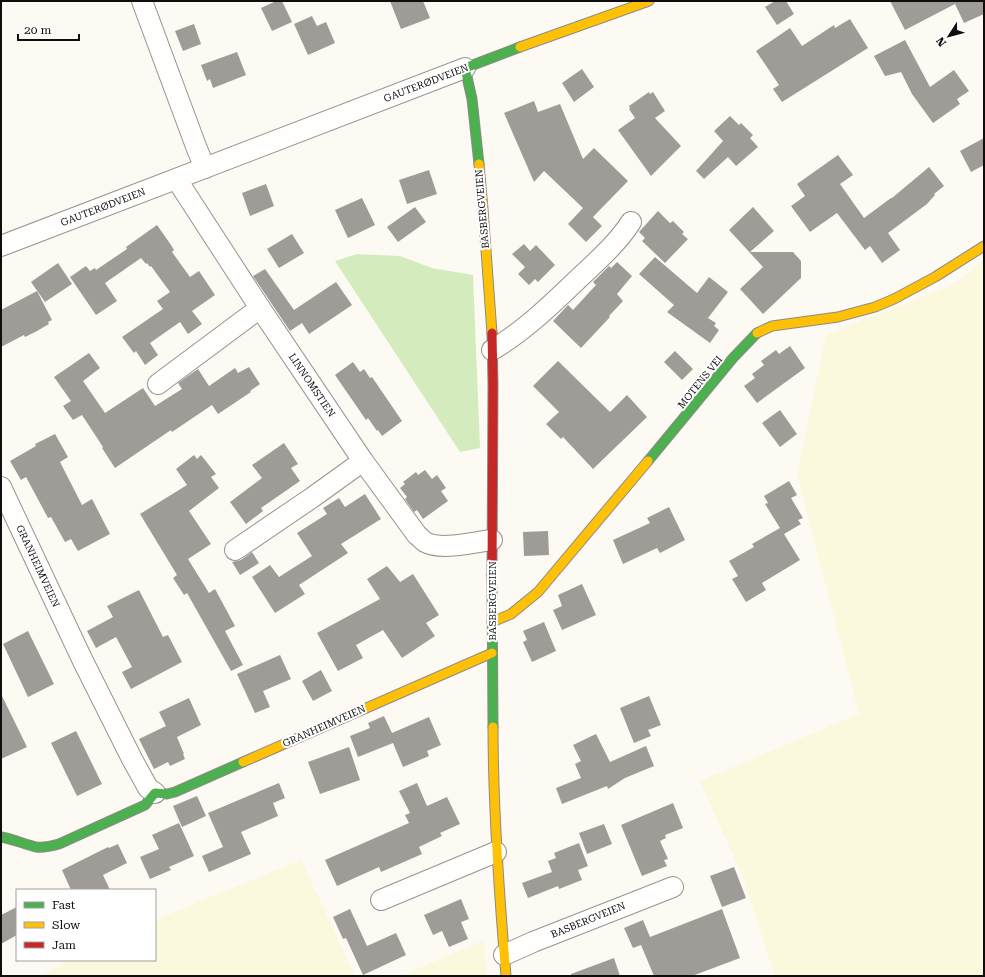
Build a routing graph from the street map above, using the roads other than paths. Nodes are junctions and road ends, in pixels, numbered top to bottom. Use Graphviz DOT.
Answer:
graph roads {
  1 [pos="142,1"];
  2 [pos="649,1"];
  3 [pos="465,68"];
  4 [pos="205,168"];
  5 [pos="177,180"];
  6 [pos="631,222"];
  7 [pos="1,246"];
  8 [pos="984,246"];
  9 [pos="260,308"];
  10 [pos="492,350"];
  11 [pos="158,384"];
  12 [pos="363,461"];
  13 [pos="1,487"];
  14 [pos="492,540"];
  15 [pos="235,550"];
  16 [pos="492,622"];
  17 [pos="492,653"];
  18 [pos="155,793"];
  19 [pos="1,837"];
  20 [pos="496,852"];
  21 [pos="673,887"];
  22 [pos="381,900"];
  23 [pos="504,955"];
  24 [pos="506,976"];
  1 -- 4 [label="street"];
  2 -- 3 [label="street, GAUTERØDVEIEN"];
  3 -- 4 [label="street, GAUTERØDVEIEN"];
  3 -- 10 [label="street, BASBERGVEIEN"];
  4 -- 5 [label="street, GAUTERØDVEIEN"];
  5 -- 7 [label="street, GAUTERØDVEIEN"];
  5 -- 9 [label="street, LINNOMSTIEN"];
  6 -- 10 [label="street"];
  8 -- 16 [label="street, MOTENS VEI"];
  9 -- 11 [label="street"];
  9 -- 12 [label="street, LINNOMSTIEN"];
  10 -- 14 [label="street, BASBERGVEIEN"];
  12 -- 14 [label="street, LINNOMSTIEN"];
  12 -- 15 [label="street"];
  13 -- 18 [label="street, GRANHEIMVEIEN"];
  14 -- 16 [label="street, BASBERGVEIEN"];
  16 -- 17 [label="street, BASBERGVEIEN"];
  17 -- 18 [label="street, GRANHEIMVEIEN"];
  17 -- 20 [label="street, BASBERGVEIEN"];
  18 -- 19 [label="street"];
  20 -- 22 [label="street"];
  20 -- 23 [label="street, BASBERGVEIEN"];
  21 -- 23 [label="street, BASBERGVEIEN"];
  23 -- 24 [label="street, BASBERGVEIEN"];
}
